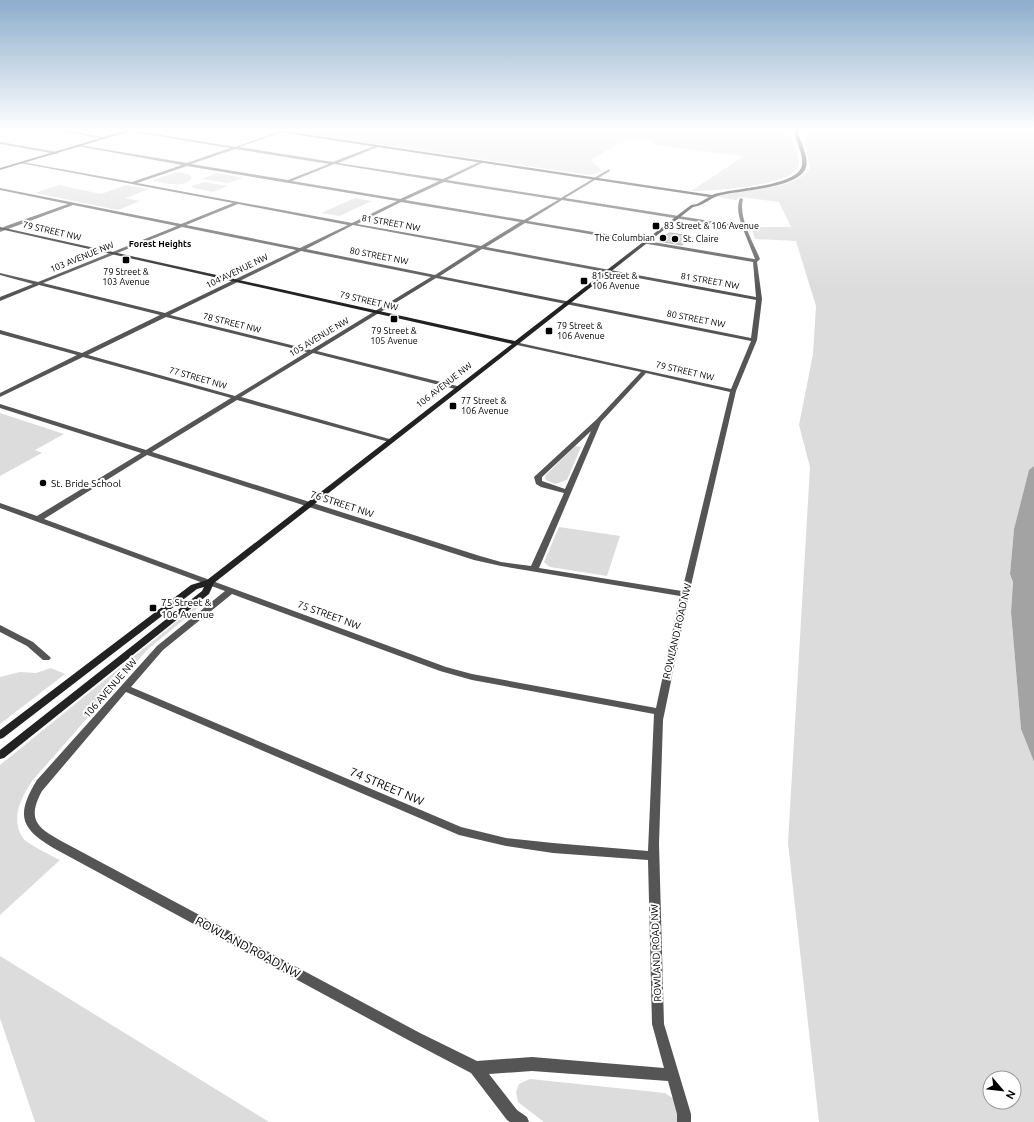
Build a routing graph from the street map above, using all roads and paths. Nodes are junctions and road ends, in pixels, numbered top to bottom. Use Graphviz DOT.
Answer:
graph roads {
  1 [pos="135,183"];
  2 [pos="296,183"];
  3 [pos="437,183"];
  4 [pos="457,183"];
  5 [pos="588,183"];
  6 [pos="625,183"];
  7 [pos="779,183"];
  8 [pos="0,189"];
  9 [pos="748,189"];
  10 [pos="704,195"];
  11 [pos="711,196"];
  12 [pos="741,199"];
  13 [pos="561,200"];
  14 [pos="400,201"];
  15 [pos="237,203"];
  16 [pos="73,204"];
  17 [pos="692,206"];
  18 [pos="677,218"];
  19 [pos="525,222"];
  20 [pos="352,224"];
  21 [pos="180,225"];
  22 [pos="746,228"];
  23 [pos="1,229"];
  24 [pos="646,242"];
  25 [pos="482,248"];
  26 [pos="300,249"];
  27 [pos="112,253"];
  28 [pos="754,261"];
  29 [pos="609,271"];
  30 [pos="0,274"];
  31 [pos="435,276"];
  32 [pos="236,281"];
  33 [pos="37,283"];
  34 [pos="0,298"];
  35 [pos="758,298"];
  36 [pos="568,303"];
  37 [pos="378,312"];
  38 [pos="165,315"];
  39 [pos="0,332"];
  40 [pos="754,340"];
  41 [pos="517,343"];
  42 [pos="312,352"];
  43 [pos="83,355"];
  44 [pos="645,371"];
  45 [pos="459,388"];
  46 [pos="733,391"];
  47 [pos="0,395"];
  48 [pos="236,398"];
  49 [pos="0,406"];
  50 [pos="599,420"];
  51 [pos="391,441"];
  52 [pos="147,452"];
  53 [pos="568,492"];
  54 [pos="309,504"];
  55 [pos="0,505"];
  56 [pos="38,519"];
  57 [pos="534,569"];
  58 [pos="210,582"];
  59 [pos="231,590"];
  60 [pos="685,594"];
  61 [pos="0,628"];
  62 [pos="46,658"];
  63 [pos="125,688"];
  64 [pos="660,712"];
  65 [pos="0,735"];
  66 [pos="0,755"];
  67 [pos="30,817"];
  68 [pos="653,856"];
  69 [pos="476,1068"];
  70 [pos="672,1076"];
  71 [pos="522,1122"];
  72 [pos="684,1122"];
  1 -- 15 [label="street, 81 STREET NW"];
  2 -- 14 [label="street"];
  3 -- 14 [label="street, 104 AVENUE NW"];
  4 -- 13 [label="street"];
  5 -- 13 [label="street, 105 AVENUE NW"];
  6 -- 10 [label="main road"];
  7 -- 9 [label="main road"];
  8 -- 16 [label="street, 80 STREET NW"];
  9 -- 10 [label="main road"];
  9 -- 11 [label="main road"];
  10 -- 11 [label="main road"];
  10 -- 17 [label="main road, 106 AVENUE NW"];
  11 -- 17 [label="main road, 106 AVENUE NW"];
  12 -- 22 [label="street, ROWLAND ROAD NW"];
  13 -- 18 [label="street"];
  13 -- 19 [label="street, 105 AVENUE NW"];
  14 -- 19 [label="street"];
  14 -- 20 [label="street, 104 AVENUE NW"];
  15 -- 20 [label="street, 81 STREET NW"];
  15 -- 21 [label="street, 103 AVENUE NW"];
  16 -- 21 [label="street, 80 STREET NW"];
  16 -- 23 [label="street"];
  17 -- 18 [label="main road, 106 AVENUE NW"];
  18 -- 22 [label="street"];
  18 -- 24 [label="main road, 106 AVENUE NW"];
  19 -- 24 [label="street"];
  19 -- 25 [label="street, 105 AVENUE NW"];
  20 -- 25 [label="street, 81 STREET NW"];
  20 -- 26 [label="street, 104 AVENUE NW"];
  21 -- 26 [label="street, 80 STREET NW"];
  21 -- 27 [label="street, 103 AVENUE NW"];
  22 -- 28 [label="street, ROWLAND ROAD NW"];
  23 -- 27 [label="main road, 79 STREET NW"];
  24 -- 28 [label="street"];
  24 -- 29 [label="main road, 106 AVENUE NW"];
  25 -- 29 [label="street, 81 STREET NW"];
  25 -- 31 [label="street, 105 AVENUE NW"];
  26 -- 31 [label="street, 80 STREET NW"];
  26 -- 32 [label="street, 104 AVENUE NW"];
  27 -- 32 [label="main road, 79 STREET NW"];
  27 -- 33 [label="street, 103 AVENUE NW"];
  28 -- 35 [label="street, ROWLAND ROAD NW"];
  29 -- 35 [label="street, 81 STREET NW"];
  29 -- 36 [label="main road, 106 AVENUE NW"];
  30 -- 33 [label="street, 78 STREET NW"];
  31 -- 36 [label="street, 80 STREET NW"];
  31 -- 37 [label="street, 105 AVENUE NW"];
  32 -- 37 [label="main road, 79 STREET NW"];
  32 -- 38 [label="street, 104 AVENUE NW"];
  33 -- 34 [label="street, 103 AVENUE NW"];
  33 -- 38 [label="street, 78 STREET NW"];
  35 -- 40 [label="street, ROWLAND ROAD NW"];
  36 -- 40 [label="street, 80 STREET NW"];
  36 -- 41 [label="main road, 106 AVENUE NW"];
  37 -- 41 [label="main road, 79 STREET NW"];
  37 -- 42 [label="street, 105 AVENUE NW"];
  38 -- 42 [label="street, 78 STREET NW"];
  38 -- 43 [label="street, 104 AVENUE NW"];
  39 -- 43 [label="street, 77 STREET NW"];
  40 -- 46 [label="street, ROWLAND ROAD NW"];
  41 -- 44 [label="street, 79 STREET NW"];
  41 -- 45 [label="main road, 106 AVENUE NW"];
  42 -- 45 [label="street, 78 STREET NW"];
  42 -- 48 [label="street, 105 AVENUE NW"];
  43 -- 47 [label="street, 104 AVENUE NW"];
  43 -- 48 [label="street, 77 STREET NW"];
  44 -- 46 [label="street, 79 STREET NW"];
  44 -- 50 [label="street"];
  45 -- 51 [label="main road, 106 AVENUE NW"];
  46 -- 60 [label="street, ROWLAND ROAD NW"];
  48 -- 51 [label="street, 77 STREET NW"];
  48 -- 52 [label="street, 105 AVENUE NW"];
  49 -- 52 [label="street, 76 STREET NW"];
  50 -- 53 [label="street"];
  50 -- 53 [label="street"];
  51 -- 54 [label="main road, 106 AVENUE NW"];
  52 -- 54 [label="street, 76 STREET NW"];
  52 -- 56 [label="street, 105 AVENUE NW"];
  53 -- 57 [label="street"];
  54 -- 57 [label="street, 76 STREET NW"];
  54 -- 58 [label="main road, 106 AVENUE NW"];
  55 -- 56 [label="street, 75 STREET NW"];
  56 -- 58 [label="street, 75 STREET NW"];
  57 -- 60 [label="street, 76 STREET NW"];
  58 -- 59 [label="street, 75 STREET NW"];
  58 -- 65 [label="main road, 106 AVENUE NW"];
  58 -- 66 [label="main road, 106 AVENUE NW"];
  59 -- 63 [label="street, 106 AVENUE NW"];
  59 -- 64 [label="street, 75 STREET NW"];
  60 -- 64 [label="street, ROWLAND ROAD NW"];
  61 -- 62 [label="street"];
  63 -- 67 [label="street, 106 AVENUE NW"];
  63 -- 68 [label="street, 74 STREET NW"];
  64 -- 68 [label="street, ROWLAND ROAD NW"];
  67 -- 69 [label="street, ROWLAND ROAD NW"];
  68 -- 70 [label="street, ROWLAND ROAD NW"];
  69 -- 70 [label="street"];
  69 -- 71 [label="street, ROWLAND ROAD NW"];
  70 -- 72 [label="street, ROWLAND ROAD NW"];
}
